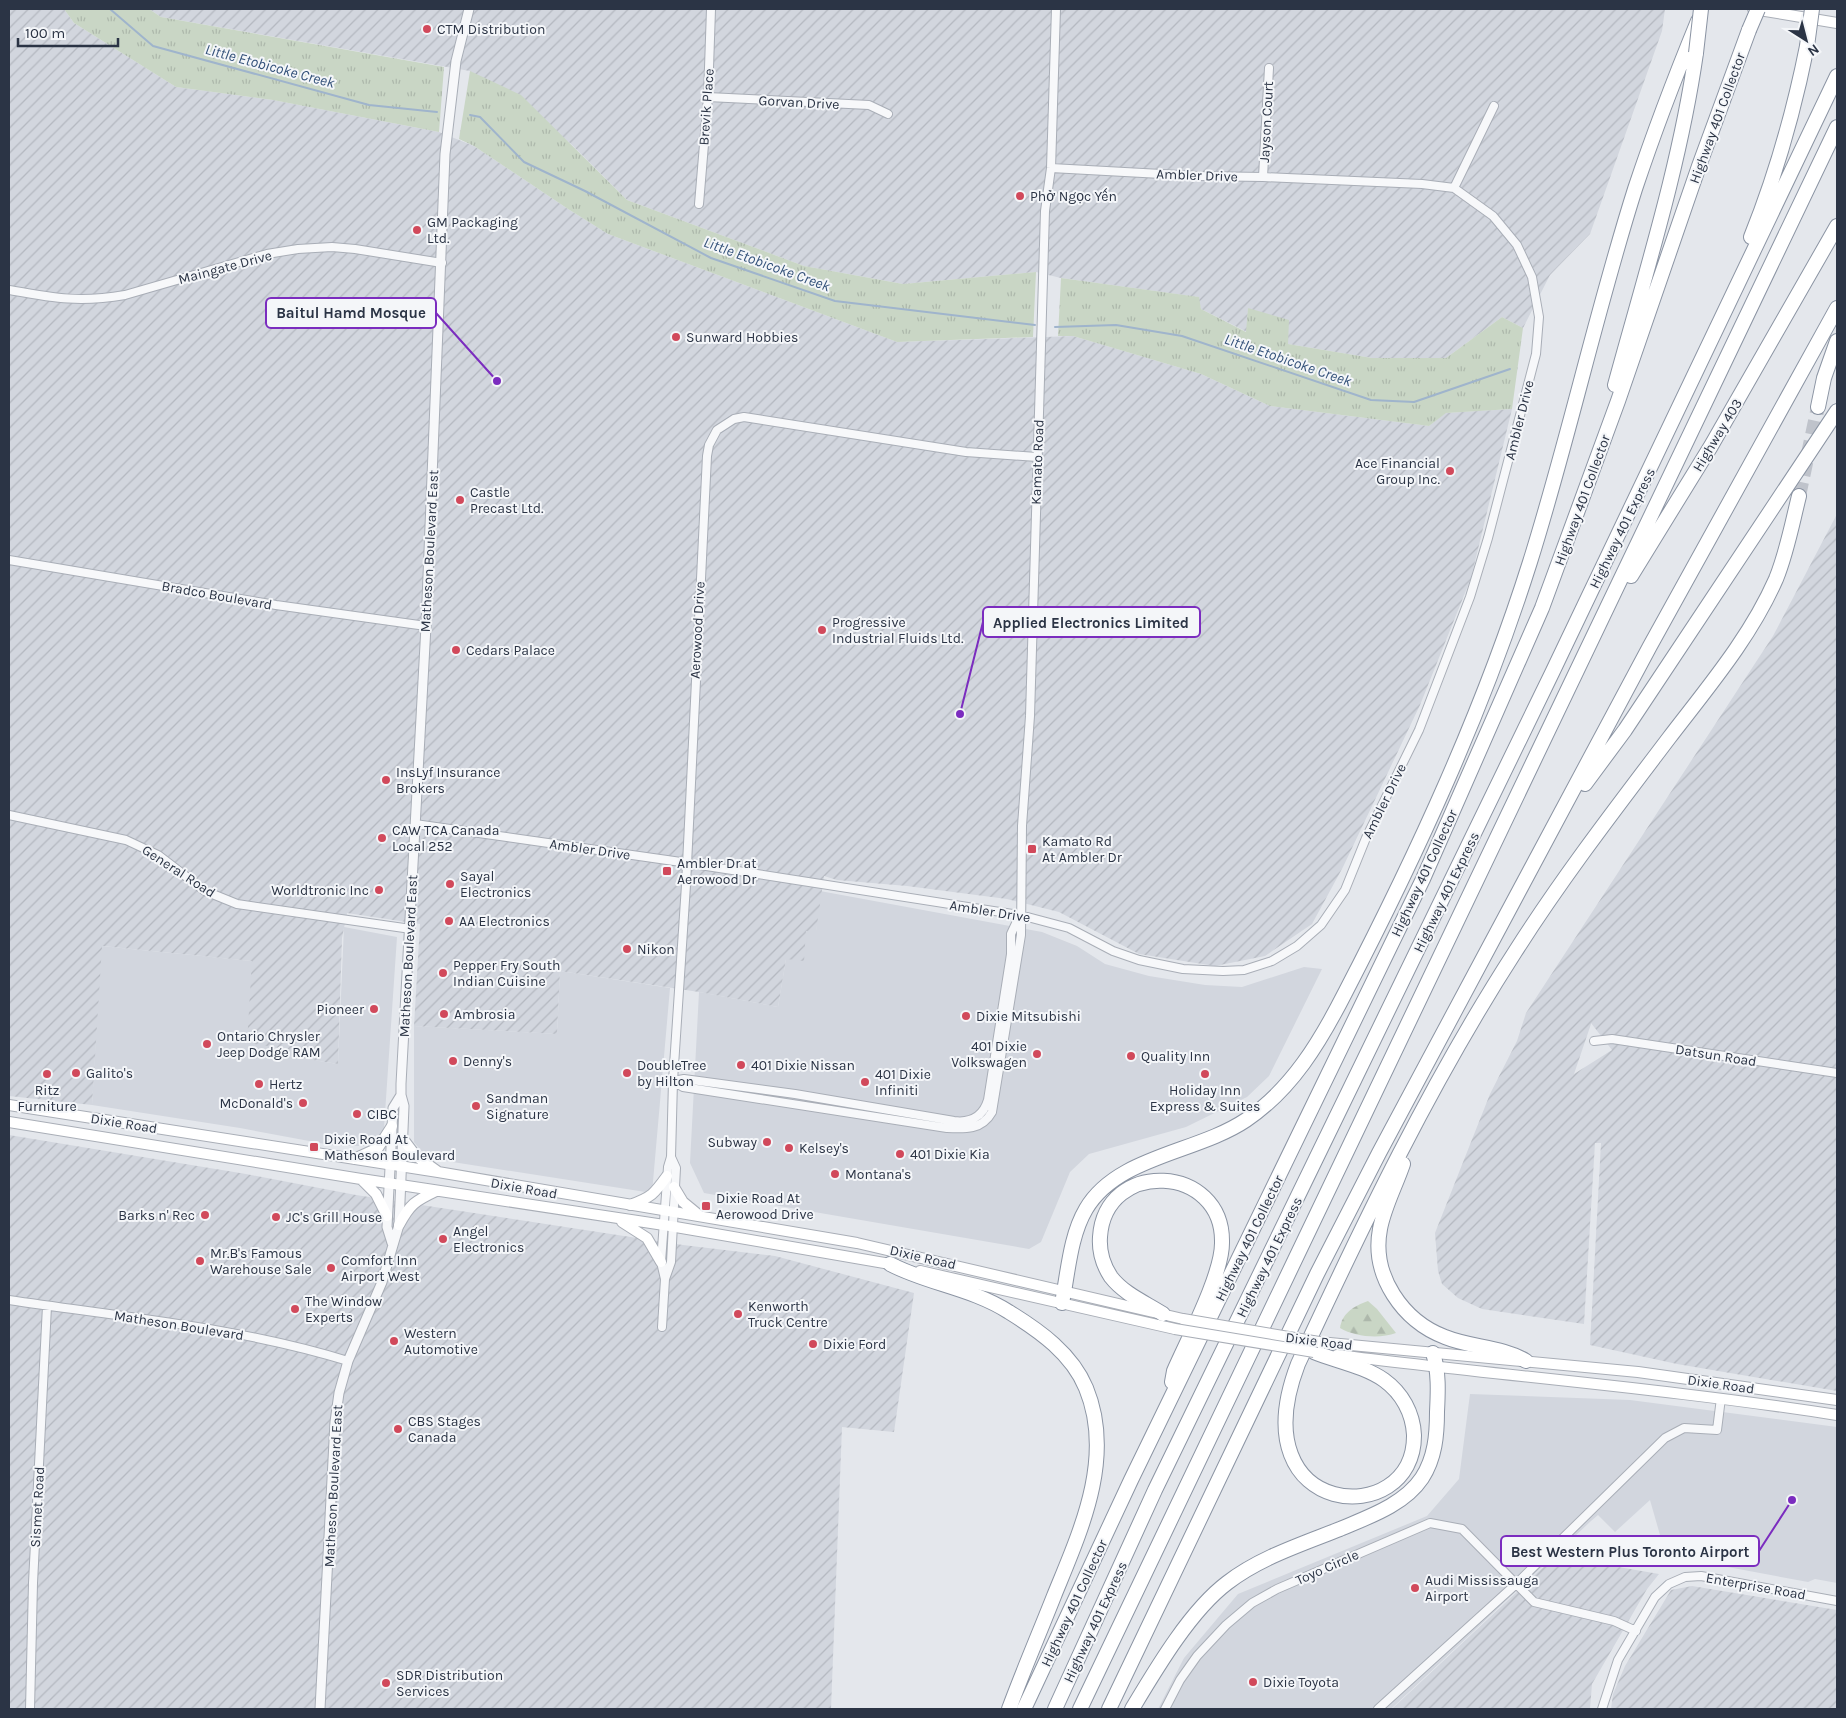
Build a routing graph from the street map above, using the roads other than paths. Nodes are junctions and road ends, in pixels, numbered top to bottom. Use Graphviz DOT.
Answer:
graph roads {
  1 [pos="470,9"];
  2 [pos="711,9"];
  3 [pos="1056,9"];
  4 [pos="1702,9"];
  5 [pos="1753,9"];
  6 [pos="1758,9"];
  7 [pos="1812,9"];
  8 [pos="1837,23"];
  9 [pos="1269,68"];
  10 [pos="1837,76"];
  11 [pos="708,97"];
  12 [pos="1494,106"];
  13 [pos="888,114"];
  14 [pos="1837,127"];
  15 [pos="1051,168"];
  16 [pos="1263,176"];
  17 [pos="1454,188"];
  18 [pos="699,204"];
  19 [pos="1837,226"];
  20 [pos="442,263"];
  21 [pos="9,290"];
  22 [pos="1837,308"];
  23 [pos="1837,341"];
  24 [pos="1701,362"];
  25 [pos="1818,408"];
  26 [pos="1837,411"];
  27 [pos="1037,457"];
  28 [pos="1594,465"];
  29 [pos="1799,496"];
  30 [pos="9,560"];
  31 [pos="426,626"];
  32 [pos="1592,641"];
  33 [pos="9,815"];
  34 [pos="1558,820"];
  35 [pos="415,824"];
  36 [pos="687,864"];
  37 [pos="1020,916"];
  38 [pos="411,929"];
  39 [pos="1594,1041"];
  40 [pos="1837,1073"];
  41 [pos="673,1081"];
  42 [pos="1434,1090"];
  43 [pos="400,1095"];
  44 [pos="9,1105"];
  45 [pos="9,1122"];
  46 [pos="392,1126"];
  47 [pos="403,1139"];
  48 [pos="671,1158"];
  49 [pos="353,1160"];
  50 [pos="390,1166"];
  51 [pos="402,1168"];
  52 [pos="438,1172"];
  53 [pos="667,1176"];
  54 [pos="361,1179"];
  55 [pos="389,1183"];
  56 [pos="400,1185"];
  57 [pos="674,1187"];
  58 [pos="436,1191"];
  59 [pos="628,1206"];
  60 [pos="669,1212"];
  61 [pos="387,1216"];
  62 [pos="703,1218"];
  63 [pos="615,1219"];
  64 [pos="399,1225"];
  65 [pos="668,1226"];
  66 [pos="392,1243"];
  67 [pos="661,1262"];
  68 [pos="890,1264"];
  69 [pos="665,1279"];
  70 [pos="1063,1297"];
  71 [pos="9,1300"];
  72 [pos="47,1306"];
  73 [pos="1163,1314"];
  74 [pos="662,1327"];
  75 [pos="1316,1347"];
  76 [pos="1433,1352"];
  77 [pos="348,1361"];
  78 [pos="1526,1361"];
  79 [pos="1438,1368"];
  80 [pos="1721,1398"];
  81 [pos="1837,1400"];
  82 [pos="1169,1403"];
  83 [pos="1837,1415"];
  84 [pos="1515,1585"];
  85 [pos="1837,1600"];
  86 [pos="1636,1631"];
  87 [pos="30,1709"];
  88 [pos="320,1709"];
  89 [pos="1009,1709"];
  90 [pos="1024,1709"];
  91 [pos="1055,1709"];
  92 [pos="1080,1709"];
  93 [pos="1109,1709"];
  94 [pos="1132,1709"];
  95 [pos="1165,1709"];
  96 [pos="1378,1709"];
  97 [pos="1602,1709"];
  1 -- 20 [label="street, Matheson Boulevard East"];
  2 -- 11 [label="street, Brevik Place"];
  3 -- 15 [label="street, Kamato Road"];
  4 -- 28 [label="highway, bridge"];
  4 -- 70 [label="highway, bridge"];
  5 -- 8 [label="main road"];
  6 -- 28 [label="highway, Highway 401 Collector, bridge"];
  7 -- 24 [label="highway, bridge"];
  9 -- 16 [label="street, Jayson Court"];
  10 -- 24 [label="highway, Highway 401 Express"];
  11 -- 13 [label="street, Gorvan Drive"];
  11 -- 18 [label="street, Brevik Place"];
  12 -- 17 [label="street"];
  14 -- 32 [label="highway, Highway 401 Express"];
  15 -- 16 [label="street, Ambler Drive"];
  15 -- 27 [label="street, Kamato Road"];
  16 -- 17 [label="street, Ambler Drive"];
  17 -- 37 [label="street, Ambler Drive"];
  19 -- 32 [label="highway, Highway 403"];
  20 -- 21 [label="street, Maingate Drive"];
  20 -- 31 [label="street, Matheson Boulevard East"];
  22 -- 34 [label="highway"];
  23 -- 25 [label="highway"];
  24 -- 91 [label="highway, Highway 401 Express"];
  26 -- 34 [label="highway"];
  27 -- 36 [label="street, Aerowood Drive"];
  27 -- 37 [label="street, Kamato Road"];
  28 -- 82 [label="highway, Highway 401 Collector"];
  29 -- 42 [label="highway"];
  30 -- 31 [label="street, Bradco Boulevard"];
  31 -- 35 [label="street, Matheson Boulevard East"];
  32 -- 92 [label="highway, Highway 401 Express"];
  33 -- 38 [label="street, General Road"];
  34 -- 93 [label="highway"];
  35 -- 36 [label="street, Ambler Drive"];
  35 -- 38 [label="street, Matheson Boulevard East"];
  36 -- 37 [label="street, Ambler Drive"];
  36 -- 41 [label="street, Aerowood Drive"];
  37 -- 41 [label="street, Kamato Road"];
  38 -- 43 [label="street, Matheson Boulevard East"];
  39 -- 40 [label="street, Datsun Road"];
  41 -- 48 [label="street, Aerowood Drive"];
  42 -- 75 [label="highway"];
  42 -- 78 [label="highway"];
  43 -- 46 [label="street, Matheson Boulevard East"];
  43 -- 47 [label="street, Matheson Boulevard East"];
  44 -- 49 [label="main road, Dixie Road"];
  45 -- 54 [label="main road, Dixie Road"];
  46 -- 49 [label="main road"];
  46 -- 50 [label="street, Matheson Boulevard East"];
  47 -- 51 [label="street, Matheson Boulevard East"];
  47 -- 52 [label="main road"];
  48 -- 53 [label="street, Aerowood Drive"];
  48 -- 57 [label="street, Aerowood Drive"];
  49 -- 50 [label="main road, Dixie Road"];
  50 -- 51 [label="main road, Dixie Road"];
  50 -- 55 [label="street, Matheson Boulevard East"];
  51 -- 52 [label="main road, Dixie Road"];
  51 -- 56 [label="street, Matheson Boulevard East"];
  52 -- 59 [label="main road, Dixie Road"];
  53 -- 59 [label="main road"];
  53 -- 60 [label="street, Aerowood Drive"];
  54 -- 55 [label="main road, Dixie Road"];
  54 -- 61 [label="main road"];
  55 -- 56 [label="main road, Dixie Road"];
  55 -- 61 [label="street, Matheson Boulevard East"];
  56 -- 58 [label="main road, Dixie Road"];
  56 -- 64 [label="street, Matheson Boulevard East"];
  57 -- 60 [label="street, Aerowood Drive"];
  57 -- 62 [label="main road"];
  58 -- 63 [label="main road, Dixie Road"];
  58 -- 64 [label="main road"];
  59 -- 60 [label="main road, Dixie Road"];
  60 -- 62 [label="main road, Dixie Road"];
  60 -- 65 [label="street, Aerowood Drive"];
  61 -- 66 [label="street, Matheson Boulevard East"];
  62 -- 70 [label="main road, Dixie Road"];
  63 -- 65 [label="main road, Dixie Road"];
  63 -- 67 [label="main road"];
  64 -- 66 [label="street, Matheson Boulevard East"];
  65 -- 67 [label="street, Aerowood Drive"];
  65 -- 68 [label="main road, Dixie Road"];
  65 -- 69 [label="street, Aerowood Drive"];
  66 -- 77 [label="street, Matheson Boulevard East"];
  67 -- 69 [label="street, Aerowood Drive"];
  68 -- 70 [label="main road, Dixie Road"];
  68 -- 89 [label="highway"];
  69 -- 74 [label="street, Aerowood Drive"];
  70 -- 73 [label="main road, Dixie Road"];
  70 -- 75 [label="main road, Dixie Road, bridge"];
  71 -- 72 [label="street, Matheson Boulevard"];
  72 -- 77 [label="street, Matheson Boulevard"];
  72 -- 87 [label="street, Sismet Road"];
  73 -- 75 [label="main road, Dixie Road, bridge"];
  73 -- 82 [label="highway"];
  75 -- 76 [label="main road, Dixie Road"];
  75 -- 79 [label="main road, Dixie Road"];
  76 -- 78 [label="main road, Dixie Road"];
  76 -- 79 [label="highway"];
  77 -- 88 [label="street, Matheson Boulevard East"];
  78 -- 81 [label="main road, Dixie Road"];
  79 -- 80 [label="main road, Dixie Road"];
  79 -- 94 [label="highway"];
  80 -- 83 [label="main road, Dixie Road"];
  80 -- 84 [label="street"];
  82 -- 90 [label="highway, Highway 401 Collector"];
  84 -- 86 [label="street, Toyo Circle"];
  84 -- 95 [label="street, Toyo Circle"];
  84 -- 96 [label="street"];
  85 -- 86 [label="street, Enterprise Road"];
  86 -- 97 [label="street, Enterprise Road"];
}
